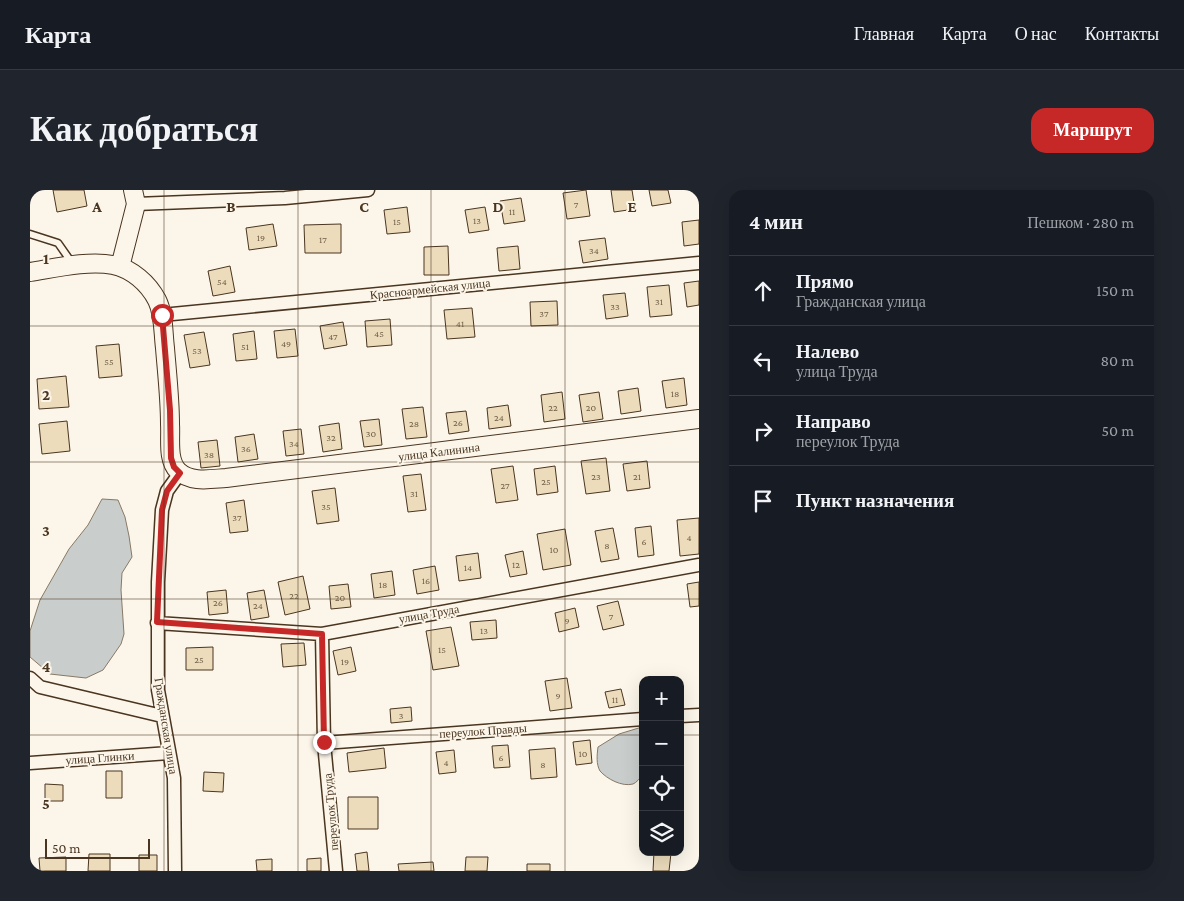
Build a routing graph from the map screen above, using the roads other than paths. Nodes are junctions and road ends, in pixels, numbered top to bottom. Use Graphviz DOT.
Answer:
graph roads {
  1 [pos="368,190"];
  2 [pos="135,197"];
  3 [pos="30,234"];
  4 [pos="699,263"];
  5 [pos="74,266"];
  6 [pos="120,267"];
  7 [pos="30,272"];
  8 [pos="162,315"];
  9 [pos="699,419"];
  10 [pos="180,473"];
  11 [pos="699,565"];
  12 [pos="157,622"];
  13 [pos="322,634"];
  14 [pos="30,678"];
  15 [pos="699,714"];
  16 [pos="162,716"];
  17 [pos="684,716"];
  18 [pos="639,719"];
  19 [pos="324,742"];
  20 [pos="169,753"];
  21 [pos="30,763"];
  22 [pos="175,871"];
  23 [pos="336,871"];
  1 -- 2 [label="street"];
  2 -- 6 [label="main road"];
  3 -- 5 [label="lane"];
  4 -- 8 [label="street, Красноармейская улица"];
  5 -- 6 [label="main road"];
  5 -- 7 [label="main road"];
  6 -- 8 [label="main road"];
  8 -- 10 [label="main road"];
  9 -- 10 [label="main road, улица Калинина"];
  10 -- 12 [label="street, Гражданская улица"];
  11 -- 13 [label="street, улица Труда"];
  12 -- 13 [label="street, улица Труда"];
  12 -- 16 [label="street, Гражданская улица"];
  13 -- 19 [label="street, переулок Труда"];
  14 -- 16 [label="street"];
  15 -- 17 [label="street"];
  16 -- 20 [label="street, Гражданская улица"];
  18 -- 19 [label="street, переулок Правды"];
  19 -- 23 [label="street, переулок Труда"];
  20 -- 21 [label="street, улица Глинки"];
  20 -- 22 [label="street, Гражданская улица"];
}
